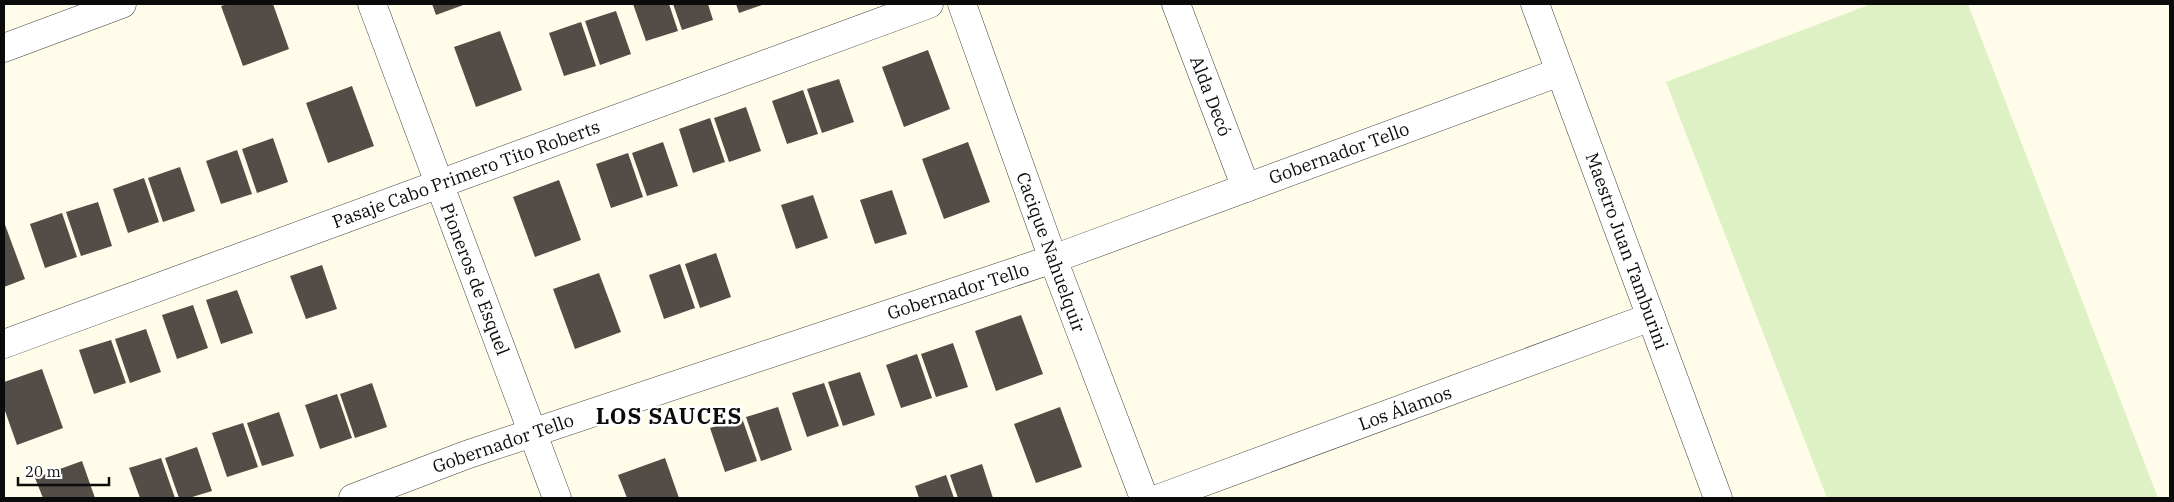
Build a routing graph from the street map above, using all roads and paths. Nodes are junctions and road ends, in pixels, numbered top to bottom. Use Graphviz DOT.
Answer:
graph roads {
  1 [pos="122,4"];
  2 [pos="372,4"];
  3 [pos="928,4"];
  4 [pos="962,4"];
  5 [pos="1176,4"];
  6 [pos="1535,4"];
  7 [pos="77,12"];
  8 [pos="4,48"];
  9 [pos="1560,72"];
  10 [pos="439,184"];
  11 [pos="1246,188"];
  12 [pos="1053,259"];
  13 [pos="1651,317"];
  14 [pos="4,344"];
  15 [pos="532,432"];
  16 [pos="353,498"];
  17 [pos="557,498"];
  18 [pos="1144,498"];
  19 [pos="1160,498"];
  20 [pos="1718,498"];
  1 -- 7 [label="street"];
  2 -- 10 [label="street, Pioneros de Esquel"];
  3 -- 10 [label="street, Pasaje Cabo Primero Tito Roberts"];
  4 -- 12 [label="street, Cacique Nahuelquir"];
  5 -- 11 [label="street, Alda Decó"];
  6 -- 9 [label="street, Maestro Juan Tamburini"];
  7 -- 8 [label="street"];
  9 -- 11 [label="street, Gobernador Tello"];
  9 -- 13 [label="street, Maestro Juan Tamburini"];
  10 -- 14 [label="street, Pasaje Cabo Primero Tito Roberts"];
  10 -- 15 [label="street, Pioneros de Esquel"];
  11 -- 12 [label="street, Gobernador Tello"];
  12 -- 15 [label="street, Gobernador Tello"];
  12 -- 18 [label="street, Cacique Nahuelquir"];
  13 -- 19 [label="street, Los Álamos"];
  13 -- 20 [label="street, Maestro Juan Tamburini"];
  15 -- 16 [label="street, Gobernador Tello"];
  15 -- 17 [label="street, Pioneros de Esquel"];
}
